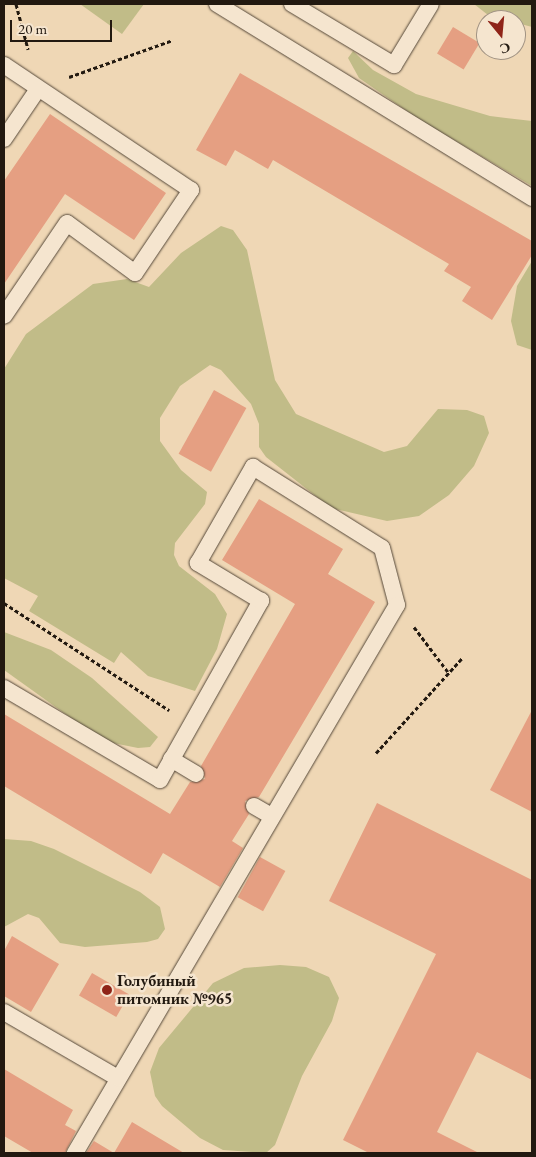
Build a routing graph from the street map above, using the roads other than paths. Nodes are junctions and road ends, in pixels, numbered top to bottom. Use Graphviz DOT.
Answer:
graph roads {
  1 [pos="217,4"];
  2 [pos="292,4"];
  3 [pos="431,4"];
  4 [pos="4,65"];
  5 [pos="38,88"];
  6 [pos="4,139"];
  7 [pos="532,198"];
  8 [pos="4,316"];
  9 [pos="4,688"];
  10 [pos="171,759"];
  11 [pos="196,774"];
  12 [pos="254,806"];
  13 [pos="272,816"];
  14 [pos="4,1012"];
  15 [pos="118,1078"];
  16 [pos="75,1153"];
  1 -- 7 [label="lane"];
  2 -- 3 [label="lane"];
  4 -- 5 [label="lane"];
  5 -- 6 [label="lane"];
  5 -- 8 [label="lane"];
  9 -- 10 [label="lane"];
  10 -- 11 [label="lane"];
  10 -- 13 [label="lane"];
  12 -- 13 [label="lane"];
  13 -- 15 [label="lane"];
  14 -- 15 [label="lane"];
  15 -- 16 [label="lane"];
}
